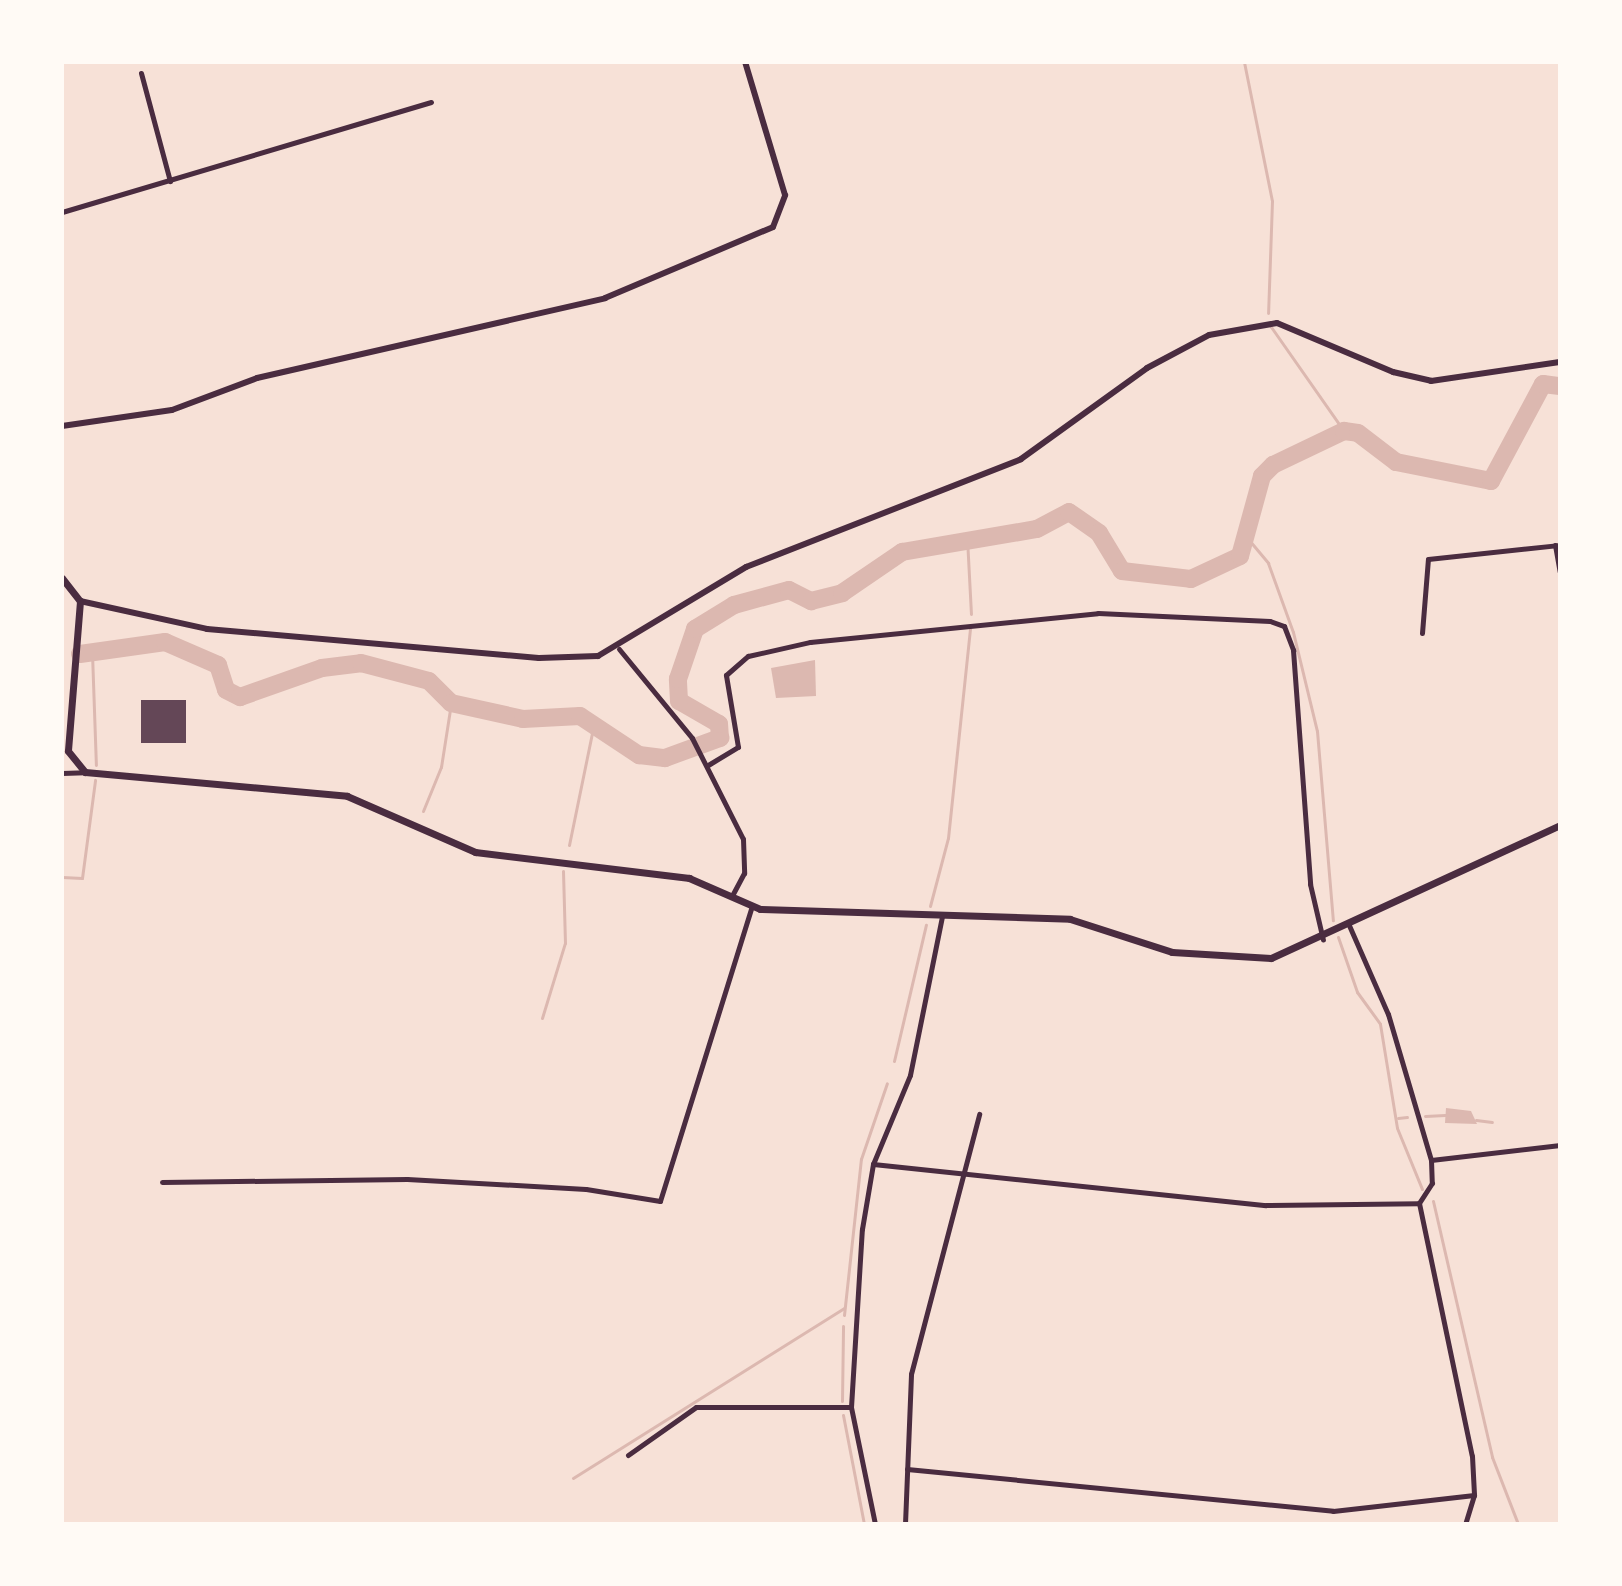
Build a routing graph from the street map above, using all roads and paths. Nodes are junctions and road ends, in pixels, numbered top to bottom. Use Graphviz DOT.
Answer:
graph roads {
  1 [pos="745,62"];
  2 [pos="141,73"];
  3 [pos="431,102"];
  4 [pos="170,181"];
  5 [pos="62,212"];
  6 [pos="1560,362"];
  7 [pos="62,426"];
  8 [pos="1557,545"];
  9 [pos="1560,572"];
  10 [pos="62,578"];
  11 [pos="80,601"];
  12 [pos="1422,633"];
  13 [pos="619,649"];
  14 [pos="708,765"];
  15 [pos="85,772"];
  16 [pos="62,773"];
  17 [pos="1560,825"];
  18 [pos="732,896"];
  19 [pos="752,906"];
  20 [pos="942,916"];
  21 [pos="1348,923"];
  22 [pos="1323,940"];
  23 [pos="979,1114"];
  24 [pos="1560,1145"];
  25 [pos="1431,1160"];
  26 [pos="873,1164"];
  27 [pos="965,1176"];
  28 [pos="162,1182"];
  29 [pos="1419,1203"];
  30 [pos="851,1407"];
  31 [pos="628,1455"];
  32 [pos="907,1469"];
  33 [pos="1474,1495"];
  34 [pos="875,1524"];
  35 [pos="905,1524"];
  36 [pos="1465,1524"];
  1 -- 7 [label="street"];
  2 -- 4 [label="street"];
  3 -- 4 [label="street"];
  4 -- 5 [label="street"];
  6 -- 13 [label="street"];
  8 -- 9 [label="street"];
  8 -- 12 [label="street"];
  10 -- 11 [label="main road"];
  11 -- 13 [label="street"];
  11 -- 15 [label="main road"];
  13 -- 14 [label="street"];
  14 -- 18 [label="street"];
  14 -- 22 [label="street"];
  15 -- 16 [label="street"];
  15 -- 18 [label="main road"];
  17 -- 21 [label="main road"];
  18 -- 19 [label="main road"];
  19 -- 20 [label="main road"];
  19 -- 28 [label="street"];
  20 -- 22 [label="main road"];
  20 -- 26 [label="street"];
  21 -- 22 [label="main road"];
  21 -- 25 [label="street"];
  23 -- 27 [label="street"];
  24 -- 25 [label="street"];
  25 -- 29 [label="street"];
  26 -- 27 [label="street"];
  26 -- 30 [label="street"];
  27 -- 29 [label="street"];
  27 -- 32 [label="street"];
  29 -- 33 [label="street"];
  30 -- 31 [label="street"];
  30 -- 34 [label="street"];
  32 -- 33 [label="street"];
  32 -- 35 [label="street"];
  33 -- 36 [label="street"];
}
